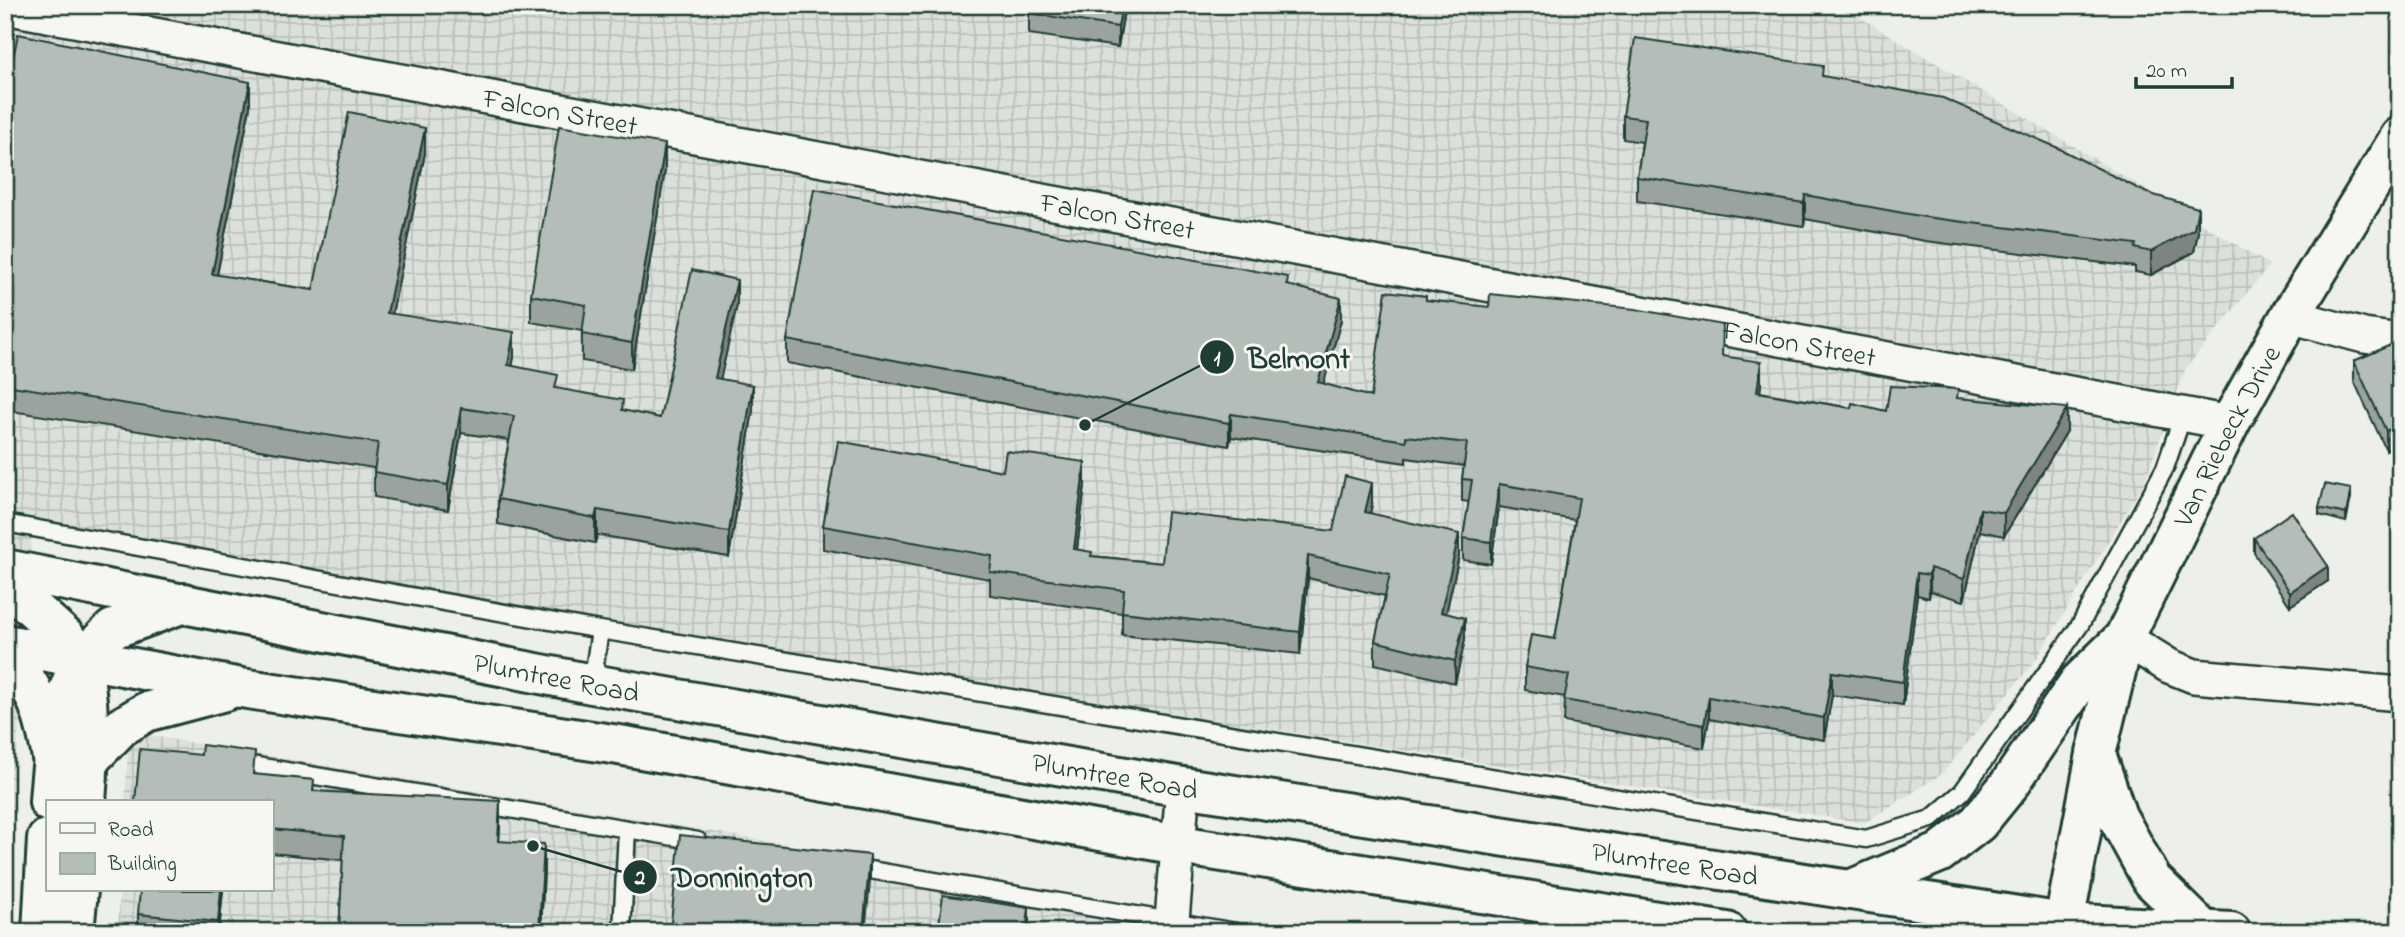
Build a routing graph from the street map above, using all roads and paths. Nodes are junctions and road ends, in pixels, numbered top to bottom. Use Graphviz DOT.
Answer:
graph roads {
  1 [pos="19,8"];
  2 [pos="2400,137"];
  3 [pos="2290,316"];
  4 [pos="2400,341"];
  5 [pos="2183,415"];
  6 [pos="2230,423"];
  7 [pos="5,523"];
  8 [pos="5,569"];
  9 [pos="5,583"];
  10 [pos="187,602"];
  11 [pos="600,630"];
  12 [pos="2124,638"];
  13 [pos="5,644"];
  14 [pos="5,654"];
  15 [pos="81,660"];
  16 [pos="593,684"];
  17 [pos="241,688"];
  18 [pos="2400,694"];
  19 [pos="2096,754"];
  20 [pos="52,757"];
  21 [pos="216,759"];
  22 [pos="89,760"];
  23 [pos="1183,787"];
  24 [pos="49,800"];
  25 [pos="86,800"];
  26 [pos="627,830"];
  27 [pos="709,843"];
  28 [pos="1179,845"];
  29 [pos="46,858"];
  30 [pos="831,863"];
  31 [pos="1852,890"];
  32 [pos="78,892"];
  33 [pos="1171,926"];
  34 [pos="2063,929"];
  35 [pos="2217,931"];
  36 [pos="42,932"];
  37 [pos="74,932"];
  38 [pos="622,932"];
  39 [pos="1236,932"];
  40 [pos="1727,932"];
  1 -- 5 [label="street, Falcon Street"];
  2 -- 3 [label="main road, Van Riebeck Drive"];
  3 -- 4 [label="street"];
  3 -- 6 [label="main road, Van Riebeck Drive"];
  5 -- 6 [label="street, Falcon Street"];
  5 -- 11 [label="lane"];
  6 -- 12 [label="main road, Van Riebeck Drive"];
  7 -- 11 [label="lane"];
  8 -- 10 [label="main road, Plumtree Road"];
  9 -- 15 [label="main road"];
  10 -- 15 [label="main road"];
  10 -- 16 [label="main road, Plumtree Road"];
  11 -- 16 [label="lane"];
  12 -- 18 [label="street"];
  12 -- 19 [label="main road, Van Riebeck Drive"];
  12 -- 31 [label="main road"];
  13 -- 15 [label="main road, Plumtree Road"];
  14 -- 20 [label="main road"];
  15 -- 17 [label="main road, Plumtree Road"];
  15 -- 20 [label="main road"];
  15 -- 22 [label="main road"];
  16 -- 23 [label="main road, Plumtree Road"];
  17 -- 22 [label="main road"];
  17 -- 28 [label="main road, Plumtree Road"];
  19 -- 34 [label="main road, Van Riebeck Drive"];
  19 -- 35 [label="main road"];
  20 -- 24 [label="main road"];
  21 -- 26 [label="lane"];
  22 -- 25 [label="main road"];
  23 -- 28 [label="street"];
  23 -- 31 [label="main road, Plumtree Road"];
  26 -- 27 [label="lane"];
  26 -- 38 [label="lane"];
  28 -- 33 [label="street"];
  28 -- 40 [label="main road, Plumtree Road"];
  29 -- 36 [label="main road"];
  30 -- 33 [label="lane"];
  31 -- 34 [label="main road, Plumtree Road"];
  32 -- 37 [label="main road"];
  33 -- 39 [label="lane"];
  34 -- 35 [label="main road, Plumtree Road"];
}
